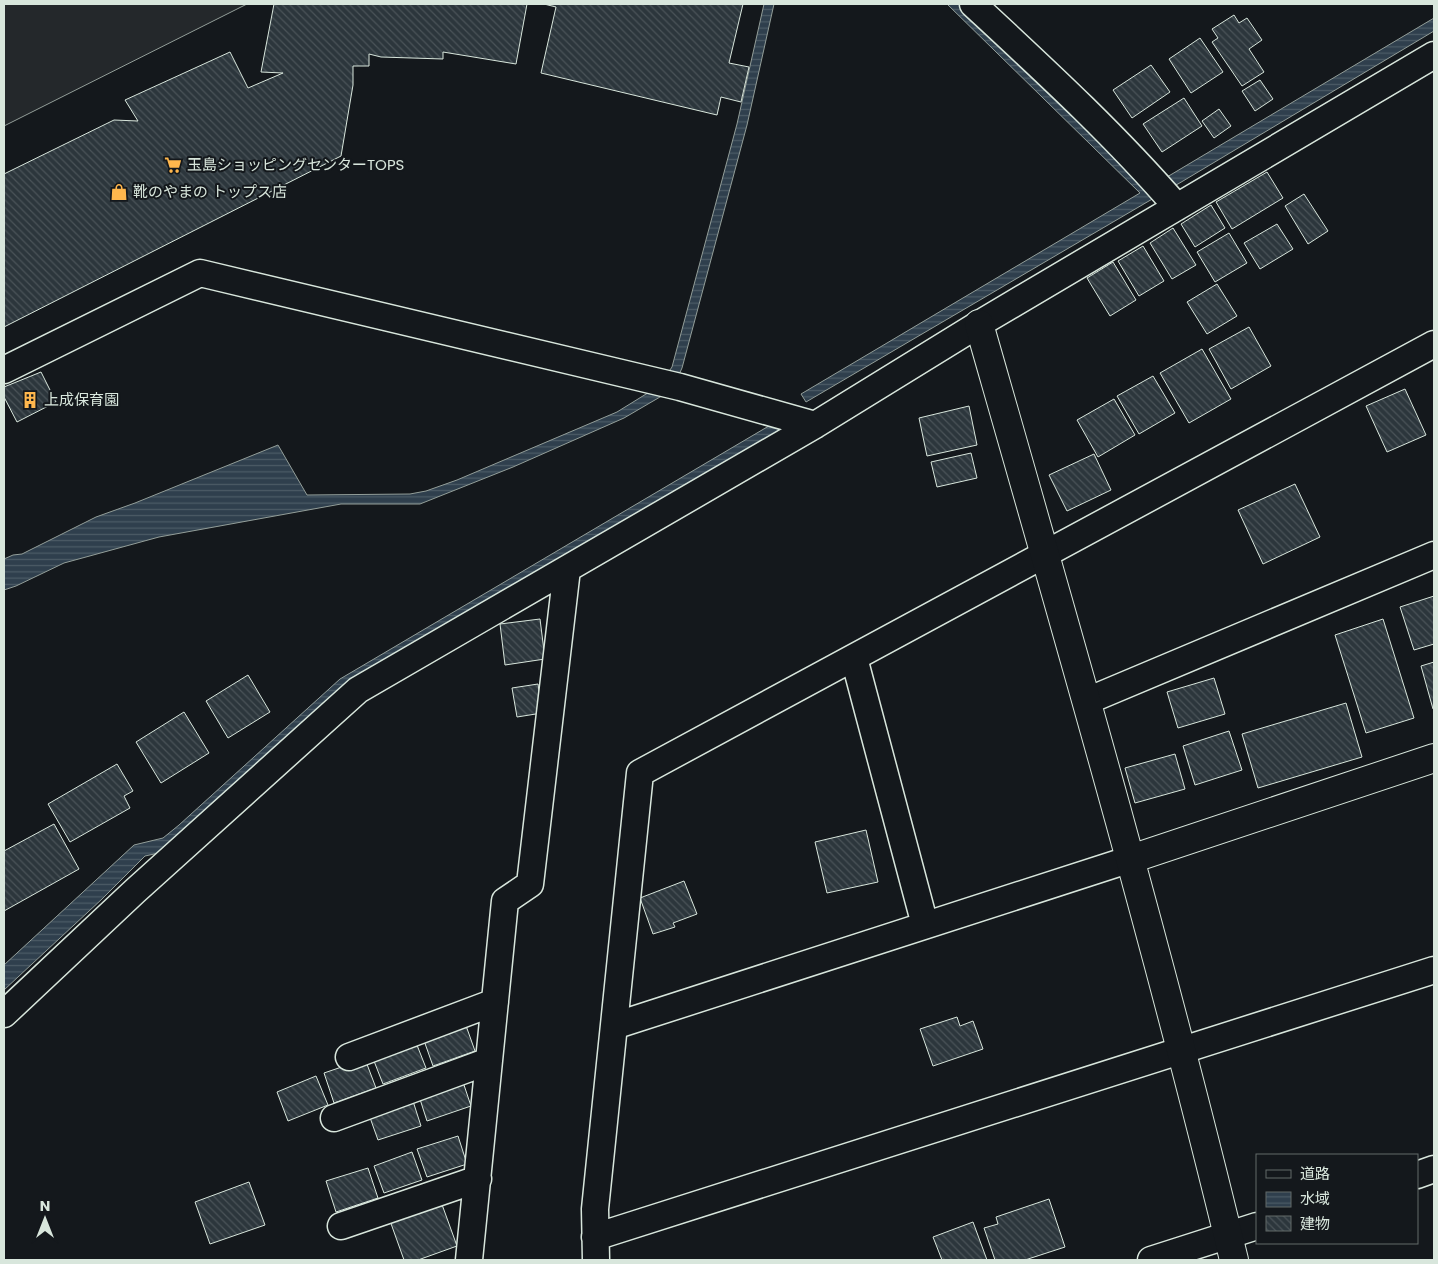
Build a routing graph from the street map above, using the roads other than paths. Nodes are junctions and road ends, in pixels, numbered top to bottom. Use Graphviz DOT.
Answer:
graph roads {
  1 [pos="973,4"];
  2 [pos="1434,55"];
  3 [pos="1177,207"];
  4 [pos="979,324"];
  5 [pos="1434,344"];
  6 [pos="4,370"];
  7 [pos="815,425"];
  8 [pos="1045,555"];
  9 [pos="1434,555"];
  10 [pos="566,569"];
  11 [pos="854,658"];
  12 [pos="1087,701"];
  13 [pos="1434,758"];
  14 [pos="1132,859"];
  15 [pos="925,925"];
  16 [pos="1434,970"];
  17 [pos="495,1002"];
  18 [pos="4,1014"];
  19 [pos="614,1026"];
  20 [pos="1182,1051"];
  21 [pos="349,1057"];
  22 [pos="489,1061"];
  23 [pos="334,1118"];
  24 [pos="1434,1169"];
  25 [pos="1418,1175"];
  26 [pos="478,1179"];
  27 [pos="340,1226"];
  28 [pos="1256,1227"];
  29 [pos="595,1248"];
  30 [pos="1231,1248"];
  31 [pos="469,1260"];
  32 [pos="1151,1260"];
  1 -- 3 [label="street"];
  2 -- 3 [label="street"];
  3 -- 4 [label="street"];
  4 -- 7 [label="street"];
  4 -- 8 [label="street"];
  5 -- 8 [label="street"];
  6 -- 7 [label="street"];
  7 -- 10 [label="street"];
  8 -- 11 [label="street"];
  8 -- 12 [label="street"];
  9 -- 12 [label="street"];
  10 -- 17 [label="street"];
  10 -- 18 [label="street"];
  11 -- 15 [label="street"];
  11 -- 19 [label="street"];
  12 -- 14 [label="street"];
  13 -- 14 [label="street"];
  14 -- 15 [label="street"];
  14 -- 20 [label="street"];
  15 -- 19 [label="street"];
  16 -- 20 [label="street"];
  17 -- 21 [label="street"];
  17 -- 22 [label="street"];
  19 -- 29 [label="street"];
  20 -- 29 [label="street"];
  20 -- 30 [label="street"];
  22 -- 23 [label="street"];
  22 -- 26 [label="street"];
  24 -- 25 [label="street"];
  26 -- 27 [label="street"];
  26 -- 31 [label="street"];
  28 -- 30 [label="street"];
  30 -- 32 [label="street"];
}
